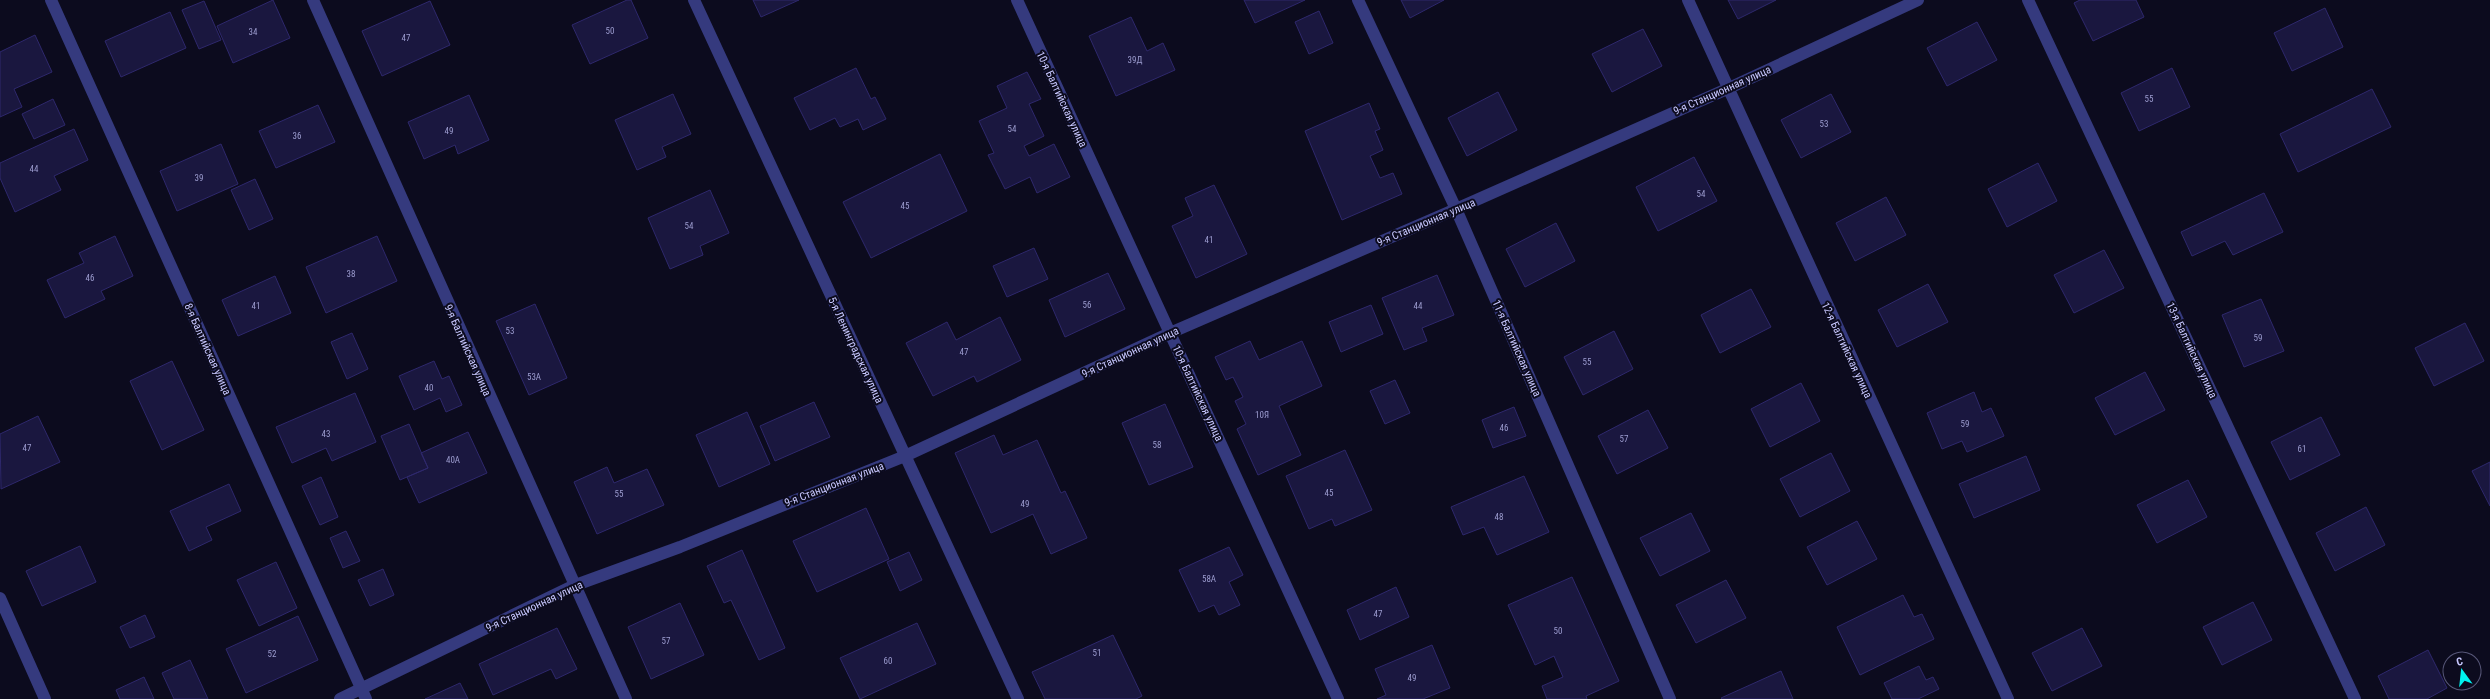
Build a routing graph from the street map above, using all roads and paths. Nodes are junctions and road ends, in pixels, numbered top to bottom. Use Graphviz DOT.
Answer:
graph roads {
  1 [pos="51,0"];
  2 [pos="313,0"];
  3 [pos="694,0"];
  4 [pos="1017,0"];
  5 [pos="1358,0"];
  6 [pos="1688,0"];
  7 [pos="1918,0"];
  8 [pos="2028,0"];
  9 [pos="1727,88"];
  10 [pos="1456,209"];
  11 [pos="1170,333"];
  12 [pos="905,456"];
  13 [pos="573,586"];
  14 [pos="0,598"];
  15 [pos="364,694"];
  16 [pos="45,699"];
  17 [pos="340,699"];
  18 [pos="626,699"];
  19 [pos="1018,699"];
  20 [pos="1338,699"];
  21 [pos="1670,699"];
  22 [pos="2008,699"];
  23 [pos="2355,699"];
  1 -- 15 [label="street, 8-я Балтийская улица"];
  2 -- 13 [label="street, 9-я Балтийская улица"];
  3 -- 12 [label="street, 5-я Ленинградская улица"];
  4 -- 11 [label="street, 10-я Балтийская улица"];
  5 -- 10 [label="street, 11-я Балтийская улица"];
  6 -- 9 [label="street, 12-я Балтийская улица"];
  7 -- 9 [label="street, 9-я Станционная улица"];
  8 -- 23 [label="street, 13-я Балтийская улица"];
  9 -- 10 [label="street, 9-я Станционная улица"];
  9 -- 22 [label="street, 12-я Балтийская улица"];
  10 -- 11 [label="street, 9-я Станционная улица"];
  10 -- 21 [label="street, 11-я Балтийская улица"];
  11 -- 12 [label="street, 9-я Станционная улица"];
  11 -- 20 [label="street, 10-я Балтийская улица"];
  12 -- 13 [label="street, 9-я Станционная улица"];
  12 -- 19 [label="street, 5-я Ленинградская улица"];
  13 -- 15 [label="street, 9-я Станционная улица"];
  13 -- 18 [label="street, 9-я Балтийская улица"];
  14 -- 16 [label="street"];
  15 -- 17 [label="street, 9-я Станционная улица"];
}
